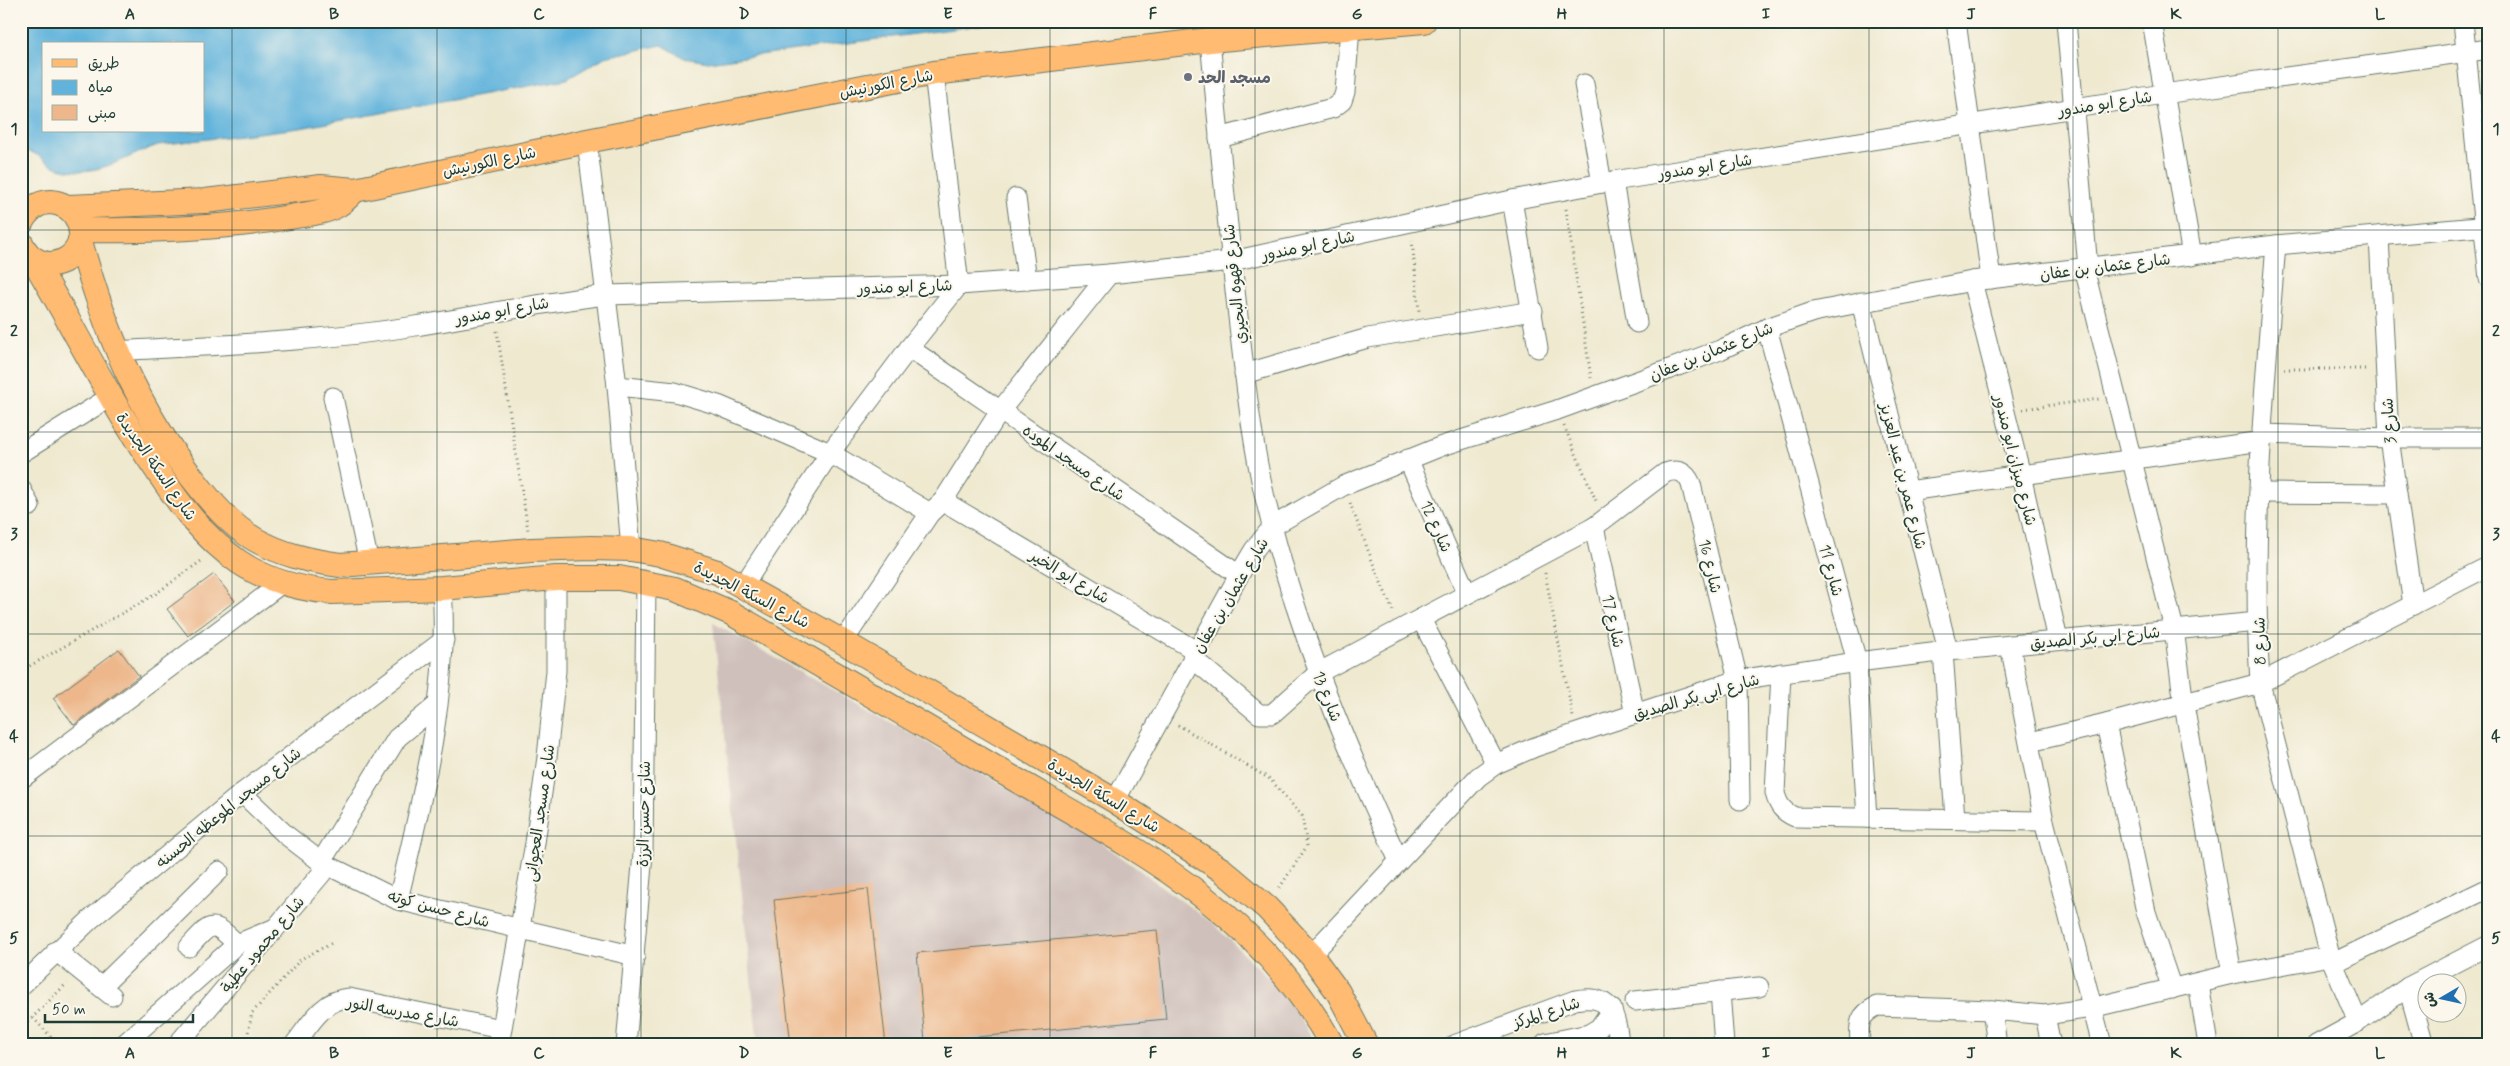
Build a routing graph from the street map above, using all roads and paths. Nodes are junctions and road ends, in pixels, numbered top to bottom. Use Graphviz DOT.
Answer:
graph roads {
  1 [pos="1424,21"];
  2 [pos="1956,21"];
  3 [pos="2066,21"];
  4 [pos="2152,21"];
  5 [pos="2463,21"];
  6 [pos="1350,27"];
  7 [pos="1210,40"];
  8 [pos="2489,49"];
  9 [pos="2466,52"];
  10 [pos="934,73"];
  11 [pos="1584,84"];
  12 [pos="2163,94"];
  13 [pos="2073,108"];
  14 [pos="1970,123"];
  15 [pos="1219,138"];
  16 [pos="587,141"];
  17 [pos="31,158"];
  18 [pos="21,159"];
  19 [pos="1608,182"];
  20 [pos="355,190"];
  21 [pos="1563,190"];
  22 [pos="1016,198"];
  23 [pos="1512,200"];
  24 [pos="68,208"];
  25 [pos="25,213"];
  26 [pos="1410,223"];
  27 [pos="2486,226"];
  28 [pos="81,236"];
  29 [pos="2380,236"];
  30 [pos="2276,245"];
  31 [pos="25,251"];
  32 [pos="2192,256"];
  33 [pos="1232,261"];
  34 [pos="2086,268"];
  35 [pos="1109,274"];
  36 [pos="1991,279"];
  37 [pos="2489,279"];
  38 [pos="1027,280"];
  39 [pos="1972,281"];
  40 [pos="959,285"];
  41 [pos="606,295"];
  42 [pos="1861,302"];
  43 [pos="493,311"];
  44 [pos="1533,312"];
  45 [pos="1637,323"];
  46 [pos="1768,328"];
  47 [pos="1421,329"];
  48 [pos="908,348"];
  49 [pos="1538,348"];
  50 [pos="116,351"];
  51 [pos="2266,369"];
  52 [pos="2386,369"];
  53 [pos="1244,374"];
  54 [pos="617,386"];
  55 [pos="1594,396"];
  56 [pos="110,397"];
  57 [pos="333,397"];
  58 [pos="2116,397"];
  59 [pos="1557,410"];
  60 [pos="1000,411"];
  61 [pos="2005,412"];
  62 [pos="2262,438"];
  63 [pos="2389,438"];
  64 [pos="2489,438"];
  65 [pos="21,453"];
  66 [pos="830,453"];
  67 [pos="1408,459"];
  68 [pos="2131,460"];
  69 [pos="2021,475"];
  70 [pos="1344,486"];
  71 [pos="21,489"];
  72 [pos="1908,491"];
  73 [pos="2260,493"];
  74 [pos="2397,494"];
  75 [pos="30,506"];
  76 [pos="936,507"];
  77 [pos="1600,523"];
  78 [pos="1273,526"];
  79 [pos="218,545"];
  80 [pos="631,549"];
  81 [pos="532,550"];
  82 [pos="1541,553"];
  83 [pos="369,563"];
  84 [pos="2489,566"];
  85 [pos="1239,575"];
  86 [pos="556,578"];
  87 [pos="646,582"];
  88 [pos="282,583"];
  89 [pos="743,586"];
  90 [pos="442,588"];
  91 [pos="1467,594"];
  92 [pos="2413,605"];
  93 [pos="1421,619"];
  94 [pos="2258,622"];
  95 [pos="1402,629"];
  96 [pos="2174,629"];
  97 [pos="444,640"];
  98 [pos="2058,640"];
  99 [pos="843,642"];
  100 [pos="2010,645"];
  101 [pos="1945,651"];
  102 [pos="1194,654"];
  103 [pos="1857,662"];
  104 [pos="21,671"];
  105 [pos="1318,673"];
  106 [pos="1781,673"];
  107 [pos="1738,680"];
  108 [pos="2260,683"];
  109 [pos="2184,704"];
  110 [pos="437,705"];
  111 [pos="1635,714"];
  112 [pos="1161,715"];
  113 [pos="2106,724"];
  114 [pos="1576,734"];
  115 [pos="2030,742"];
  116 [pos="1496,764"];
  117 [pos="21,779"];
  118 [pos="242,793"];
  119 [pos="1740,800"];
  120 [pos="1114,801"];
  121 [pos="1867,818"];
  122 [pos="1955,819"];
  123 [pos="2044,821"];
  124 [pos="1399,861"];
  125 [pos="324,864"];
  126 [pos="219,871"];
  127 [pos="2489,888"];
  128 [pos="398,900"];
  129 [pos="1267,908"];
  130 [pos="276,928"];
  131 [pos="521,929"];
  132 [pos="334,942"];
  133 [pos="237,944"];
  134 [pos="2489,945"];
  135 [pos="189,947"];
  136 [pos="56,951"];
  137 [pos="1311,955"];
  138 [pos="635,956"];
  139 [pos="2332,960"];
  140 [pos="80,970"];
  141 [pos="2232,974"];
  142 [pos="2198,983"];
  143 [pos="21,986"];
  144 [pos="1759,987"];
  145 [pos="2408,988"];
  146 [pos="2172,989"];
  147 [pos="1720,991"];
  148 [pos="1635,1000"];
  149 [pos="2092,1008"];
  150 [pos="1612,1009"];
  151 [pos="1992,1010"];
  152 [pos="2045,1015"];
  153 [pos="33,1018"];
  154 [pos="2358,1022"];
  155 [pos="21,1029"];
  156 [pos="500,1037"];
  157 [pos="1619,1040"];
  158 [pos="1544,1043"];
  159 [pos="2318,1044"];
  160 [pos="59,1045"];
  161 [pos="123,1045"];
  162 [pos="177,1045"];
  163 [pos="259,1045"];
  164 [pos="294,1045"];
  165 [pos="626,1045"];
  166 [pos="1332,1045"];
  167 [pos="1366,1045"];
  168 [pos="1454,1045"];
  169 [pos="1724,1045"];
  170 [pos="1860,1045"];
  171 [pos="1997,1045"];
  172 [pos="2051,1045"];
  173 [pos="2102,1045"];
  174 [pos="2208,1045"];
  175 [pos="2424,1045"];
  1 -- 6 [label="main road, شارع الكورنيش"];
  2 -- 14 [label="street"];
  3 -- 13 [label="street"];
  4 -- 12 [label="street"];
  5 -- 9 [label="street"];
  6 -- 7 [label="main road, شارع الكورنيش"];
  6 -- 15 [label="street"];
  7 -- 10 [label="main road, شارع الكورنيش"];
  7 -- 15 [label="street, شارع قهوه البحيري"];
  8 -- 9 [label="street, شارع ابو مندور"];
  9 -- 12 [label="street, شارع ابو مندور"];
  9 -- 27 [label="street"];
  10 -- 16 [label="main road, شارع الكورنيش"];
  10 -- 40 [label="street"];
  11 -- 19 [label="street"];
  12 -- 13 [label="street, شارع ابو مندور"];
  12 -- 32 [label="street"];
  13 -- 14 [label="street, شارع ابو مندور"];
  13 -- 34 [label="street"];
  14 -- 19 [label="street, شارع ابو مندور"];
  14 -- 36 [label="street"];
  15 -- 33 [label="street, شارع قهوه البحيري"];
  16 -- 20 [label="main road, شارع الكورنيش"];
  16 -- 41 [label="street"];
  17 -- 18 [label="path"];
  19 -- 21 [label="street, شارع ابو مندور"];
  19 -- 45 [label="street"];
  20 -- 24 [label="main road, شارع الكورنيش"];
  20 -- 28 [label="main road, شارع الكورنيش"];
  21 -- 23 [label="street, شارع ابو مندور"];
  21 -- 55 [label="path"];
  22 -- 38 [label="street"];
  23 -- 26 [label="street, شارع ابو مندور"];
  23 -- 44 [label="street"];
  24 -- 25 [label="main road, شارع الكورنيش"];
  24 -- 28 [label="main road, شارع السكة الجديدة"];
  26 -- 33 [label="street, شارع ابو مندور"];
  26 -- 47 [label="path"];
  27 -- 29 [label="street, شارع عثمان بن عفان"];
  27 -- 37 [label="street"];
  28 -- 31 [label="main road"];
  28 -- 50 [label="main road, شارع السكة الجديدة"];
  29 -- 30 [label="street, شارع عثمان بن عفان"];
  29 -- 52 [label="street, شارع 3"];
  30 -- 32 [label="street, شارع عثمان بن عفان"];
  30 -- 51 [label="street, شارع 8"];
  31 -- 56 [label="main road, شارع السكة الجديدة"];
  32 -- 34 [label="street, شارع عثمان بن عفان"];
  33 -- 35 [label="street, شارع ابو مندور"];
  33 -- 53 [label="street, شارع قهوه البحيري"];
  34 -- 36 [label="street, شارع عثمان بن عفان"];
  34 -- 58 [label="street"];
  35 -- 38 [label="street, شارع ابو مندور"];
  35 -- 60 [label="street"];
  36 -- 39 [label="street, شارع عثمان بن عفان"];
  38 -- 40 [label="street, شارع ابو مندور"];
  39 -- 42 [label="street, شارع عثمان بن عفان"];
  39 -- 61 [label="street, شارع ميزان ابو مندور"];
  40 -- 41 [label="street, شارع ابو مندور"];
  40 -- 48 [label="street"];
  41 -- 43 [label="street, شارع ابو مندور"];
  41 -- 54 [label="street"];
  42 -- 46 [label="street, شارع عثمان بن عفان"];
  42 -- 72 [label="street, شارع عمر بن عبد العزيز"];
  43 -- 50 [label="street, شارع ابو مندور"];
  43 -- 81 [label="path"];
  44 -- 47 [label="street"];
  44 -- 49 [label="street"];
  46 -- 55 [label="street, شارع عثمان بن عفان"];
  46 -- 103 [label="street, شارع 11"];
  47 -- 53 [label="street"];
  48 -- 60 [label="street, شارع مسجد الموده"];
  48 -- 66 [label="street"];
  50 -- 83 [label="main road, شارع السكة الجديدة"];
  51 -- 52 [label="path"];
  51 -- 62 [label="street, شارع 8"];
  52 -- 63 [label="street, شارع 3"];
  53 -- 78 [label="street, شارع قهوه البحيري"];
  54 -- 66 [label="street, شارع ابو الخير"];
  54 -- 80 [label="street"];
  55 -- 59 [label="street, شارع عثمان بن عفان"];
  56 -- 65 [label="street"];
  56 -- 79 [label="main road, شارع السكة الجديدة"];
  57 -- 83 [label="street"];
  58 -- 61 [label="path"];
  58 -- 68 [label="street"];
  59 -- 67 [label="street, شارع عثمان بن عفان"];
  59 -- 77 [label="path"];
  60 -- 76 [label="street"];
  60 -- 85 [label="street, شارع مسجد الموده"];
  61 -- 69 [label="street, شارع ميزان ابو مندور"];
  62 -- 63 [label="street"];
  62 -- 68 [label="street"];
  62 -- 73 [label="street, شارع 8"];
  63 -- 64 [label="street"];
  63 -- 74 [label="street, شارع 3"];
  66 -- 76 [label="street, شارع ابو الخير"];
  66 -- 89 [label="street"];
  67 -- 70 [label="street, شارع عثمان بن عفان"];
  67 -- 91 [label="street, شارع 12"];
  68 -- 69 [label="street"];
  68 -- 96 [label="street"];
  69 -- 72 [label="street"];
  69 -- 98 [label="street, شارع ميزان ابو مندور"];
  70 -- 78 [label="street, شارع عثمان بن عفان"];
  70 -- 95 [label="path"];
  71 -- 75 [label="street"];
  72 -- 101 [label="street, شارع عمر بن عبد العزيز"];
  73 -- 74 [label="street"];
  73 -- 94 [label="street, شارع 8"];
  74 -- 92 [label="street, شارع 3"];
  76 -- 99 [label="street"];
  76 -- 102 [label="street, شارع ابو الخير"];
  77 -- 82 [label="street"];
  77 -- 107 [label="street, شارع 16"];
  77 -- 111 [label="street, شارع 17"];
  78 -- 85 [label="street, شارع عثمان بن عفان"];
  78 -- 105 [label="street, شارع 13"];
  79 -- 88 [label="main road, شارع السكة الجديدة"];
  79 -- 104 [label="path"];
  80 -- 81 [label="main road, شارع السكة الجديدة"];
  80 -- 89 [label="main road, شارع السكة الجديدة"];
  81 -- 83 [label="main road, شارع السكة الجديدة"];
  82 -- 91 [label="street"];
  82 -- 114 [label="path"];
  84 -- 92 [label="street"];
  85 -- 102 [label="street, شارع عثمان بن عفان"];
  86 -- 87 [label="main road, شارع السكة الجديدة"];
  86 -- 90 [label="main road, شارع السكة الجديدة"];
  86 -- 131 [label="street, شارع مسجد العجوانى"];
  87 -- 138 [label="street, شارع حسن الرزة"];
  87 -- 166 [label="main road, شارع السكة الجديدة"];
  88 -- 90 [label="main road, شارع السكة الجديدة"];
  88 -- 117 [label="street"];
  89 -- 99 [label="main road, شارع السكة الجديدة"];
  90 -- 97 [label="street"];
  91 -- 93 [label="street"];
  92 -- 108 [label="street"];
  93 -- 95 [label="street"];
  93 -- 116 [label="street"];
  94 -- 96 [label="street, شارع ابى بكر الصديق"];
  94 -- 108 [label="street, شارع 8"];
  95 -- 105 [label="street"];
  96 -- 98 [label="street, شارع ابى بكر الصديق"];
  96 -- 109 [label="street"];
  97 -- 110 [label="street"];
  97 -- 118 [label="street, شارع مسجد الموعظه الحسنه"];
  98 -- 100 [label="street, شارع ابى بكر الصديق"];
  99 -- 120 [label="main road, شارع السكة الجديدة"];
  100 -- 101 [label="street, شارع ابى بكر الصديق"];
  100 -- 115 [label="street"];
  101 -- 103 [label="street, شارع ابى بكر الصديق"];
  101 -- 122 [label="street, شارع عمر بن عبد العزيز"];
  102 -- 105 [label="street, شارع ابو الخير"];
  102 -- 112 [label="street, شارع عثمان بن عفان"];
  103 -- 106 [label="street, شارع ابى بكر الصديق"];
  103 -- 121 [label="street, شارع 11"];
  105 -- 124 [label="street, شارع 13"];
  106 -- 107 [label="street, شارع ابى بكر الصديق"];
  106 -- 121 [label="street"];
  107 -- 111 [label="street, شارع ابى بكر الصديق"];
  107 -- 119 [label="street"];
  108 -- 109 [label="street"];
  108 -- 139 [label="street, شارع 8"];
  109 -- 113 [label="street"];
  109 -- 141 [label="street"];
  110 -- 125 [label="street, شارع محمود عطية"];
  110 -- 128 [label="street"];
  111 -- 114 [label="street, شارع ابى بكر الصديق"];
  112 -- 120 [label="street, شارع عثمان بن عفان"];
  112 -- 129 [label="path"];
  113 -- 115 [label="street"];
  113 -- 146 [label="street"];
  114 -- 116 [label="street, شارع ابى بكر الصديق"];
  115 -- 123 [label="street"];
  116 -- 124 [label="street, شارع ابى بكر الصديق"];
  118 -- 125 [label="street, شارع حسن كوته"];
  118 -- 136 [label="street, شارع مسجد الموعظه الحسنه"];
  120 -- 129 [label="main road, شارع السكة الجديدة"];
  121 -- 122 [label="street"];
  122 -- 123 [label="street"];
  123 -- 149 [label="street"];
  124 -- 137 [label="street, شارع ابى بكر الصديق"];
  125 -- 128 [label="street, شارع حسن كوته"];
  125 -- 130 [label="street, شارع محمود عطية"];
  126 -- 140 [label="street"];
  127 -- 139 [label="street"];
  128 -- 131 [label="street, شارع حسن كوته"];
  129 -- 137 [label="main road, شارع السكة الجديدة"];
  130 -- 133 [label="street"];
  130 -- 162 [label="street, شارع محمود عطية"];
  131 -- 138 [label="street, شارع حسن كوته"];
  131 -- 156 [label="street, شارع مسجد العجوانى"];
  132 -- 163 [label="path"];
  133 -- 135 [label="street"];
  133 -- 161 [label="street"];
  134 -- 145 [label="street"];
  136 -- 140 [label="street"];
  136 -- 143 [label="street, شارع مسجد الموعظه الحسنه"];
  137 -- 167 [label="main road, شارع السكة الجديدة"];
  138 -- 165 [label="street, شارع حسن الرزة"];
  139 -- 141 [label="street"];
  139 -- 154 [label="street, شارع 8"];
  140 -- 153 [label="path"];
  141 -- 142 [label="street"];
  142 -- 146 [label="street"];
  142 -- 174 [label="street"];
  144 -- 147 [label="street"];
  145 -- 154 [label="street"];
  145 -- 175 [label="street"];
  146 -- 149 [label="street"];
  147 -- 148 [label="street"];
  147 -- 169 [label="street"];
  149 -- 152 [label="street"];
  149 -- 173 [label="street"];
  150 -- 157 [label="street"];
  150 -- 158 [label="street"];
  150 -- 168 [label="street, شارع المركز"];
  151 -- 152 [label="street"];
  151 -- 170 [label="street"];
  151 -- 171 [label="street"];
  152 -- 172 [label="street"];
  153 -- 155 [label="path"];
  153 -- 160 [label="path"];
  154 -- 159 [label="street"];
  156 -- 164 [label="street, شارع مدرسه النور"];
}
